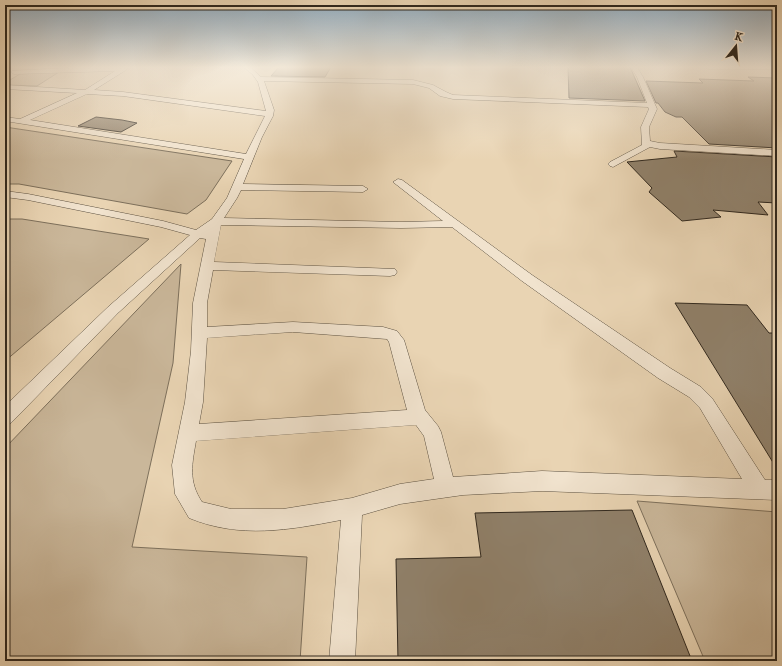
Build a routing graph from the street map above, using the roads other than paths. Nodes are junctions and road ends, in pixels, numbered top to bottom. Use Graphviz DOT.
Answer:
graph roads {
  1 [pos="73,98"];
  2 [pos="153,98"];
  3 [pos="266,98"];
  4 [pos="499,98"];
  5 [pos="649,98"];
  6 [pos="652,105"];
  7 [pos="269,114"];
  8 [pos="5,119"];
  9 [pos="22,121"];
  10 [pos="646,143"];
  11 [pos="777,153"];
  12 [pos="249,157"];
  13 [pos="613,164"];
  14 [pos="398,182"];
  15 [pos="237,187"];
  16 [pos="363,189"];
  17 [pos="5,194"];
  18 [pos="454,224"];
  19 [pos="215,229"];
  20 [pos="197,235"];
  21 [pos="207,266"];
  22 [pos="390,272"];
  23 [pos="199,333"];
  24 [pos="420,417"];
  25 [pos="5,418"];
  26 [pos="188,433"];
  27 [pos="446,488"];
  28 [pos="769,490"];
  29 [pos="352,508"];
  30 [pos="342,661"];
  1 -- 9 [label="street"];
  2 -- 7 [label="street"];
  3 -- 7 [label="street"];
  4 -- 6 [label="street"];
  5 -- 6 [label="street"];
  6 -- 10 [label="street"];
  7 -- 12 [label="street"];
  8 -- 9 [label="street"];
  9 -- 12 [label="street"];
  10 -- 11 [label="street"];
  10 -- 13 [label="street"];
  12 -- 15 [label="street"];
  14 -- 18 [label="street"];
  15 -- 16 [label="street"];
  15 -- 19 [label="street"];
  17 -- 20 [label="street"];
  18 -- 19 [label="street"];
  18 -- 28 [label="street"];
  19 -- 20 [label="street"];
  19 -- 21 [label="street"];
  20 -- 25 [label="street"];
  21 -- 22 [label="street"];
  21 -- 23 [label="street"];
  23 -- 24 [label="street"];
  23 -- 26 [label="street"];
  24 -- 26 [label="street"];
  24 -- 27 [label="street"];
  26 -- 29 [label="street"];
  27 -- 28 [label="street"];
  27 -- 29 [label="street"];
  29 -- 30 [label="street"];
}
